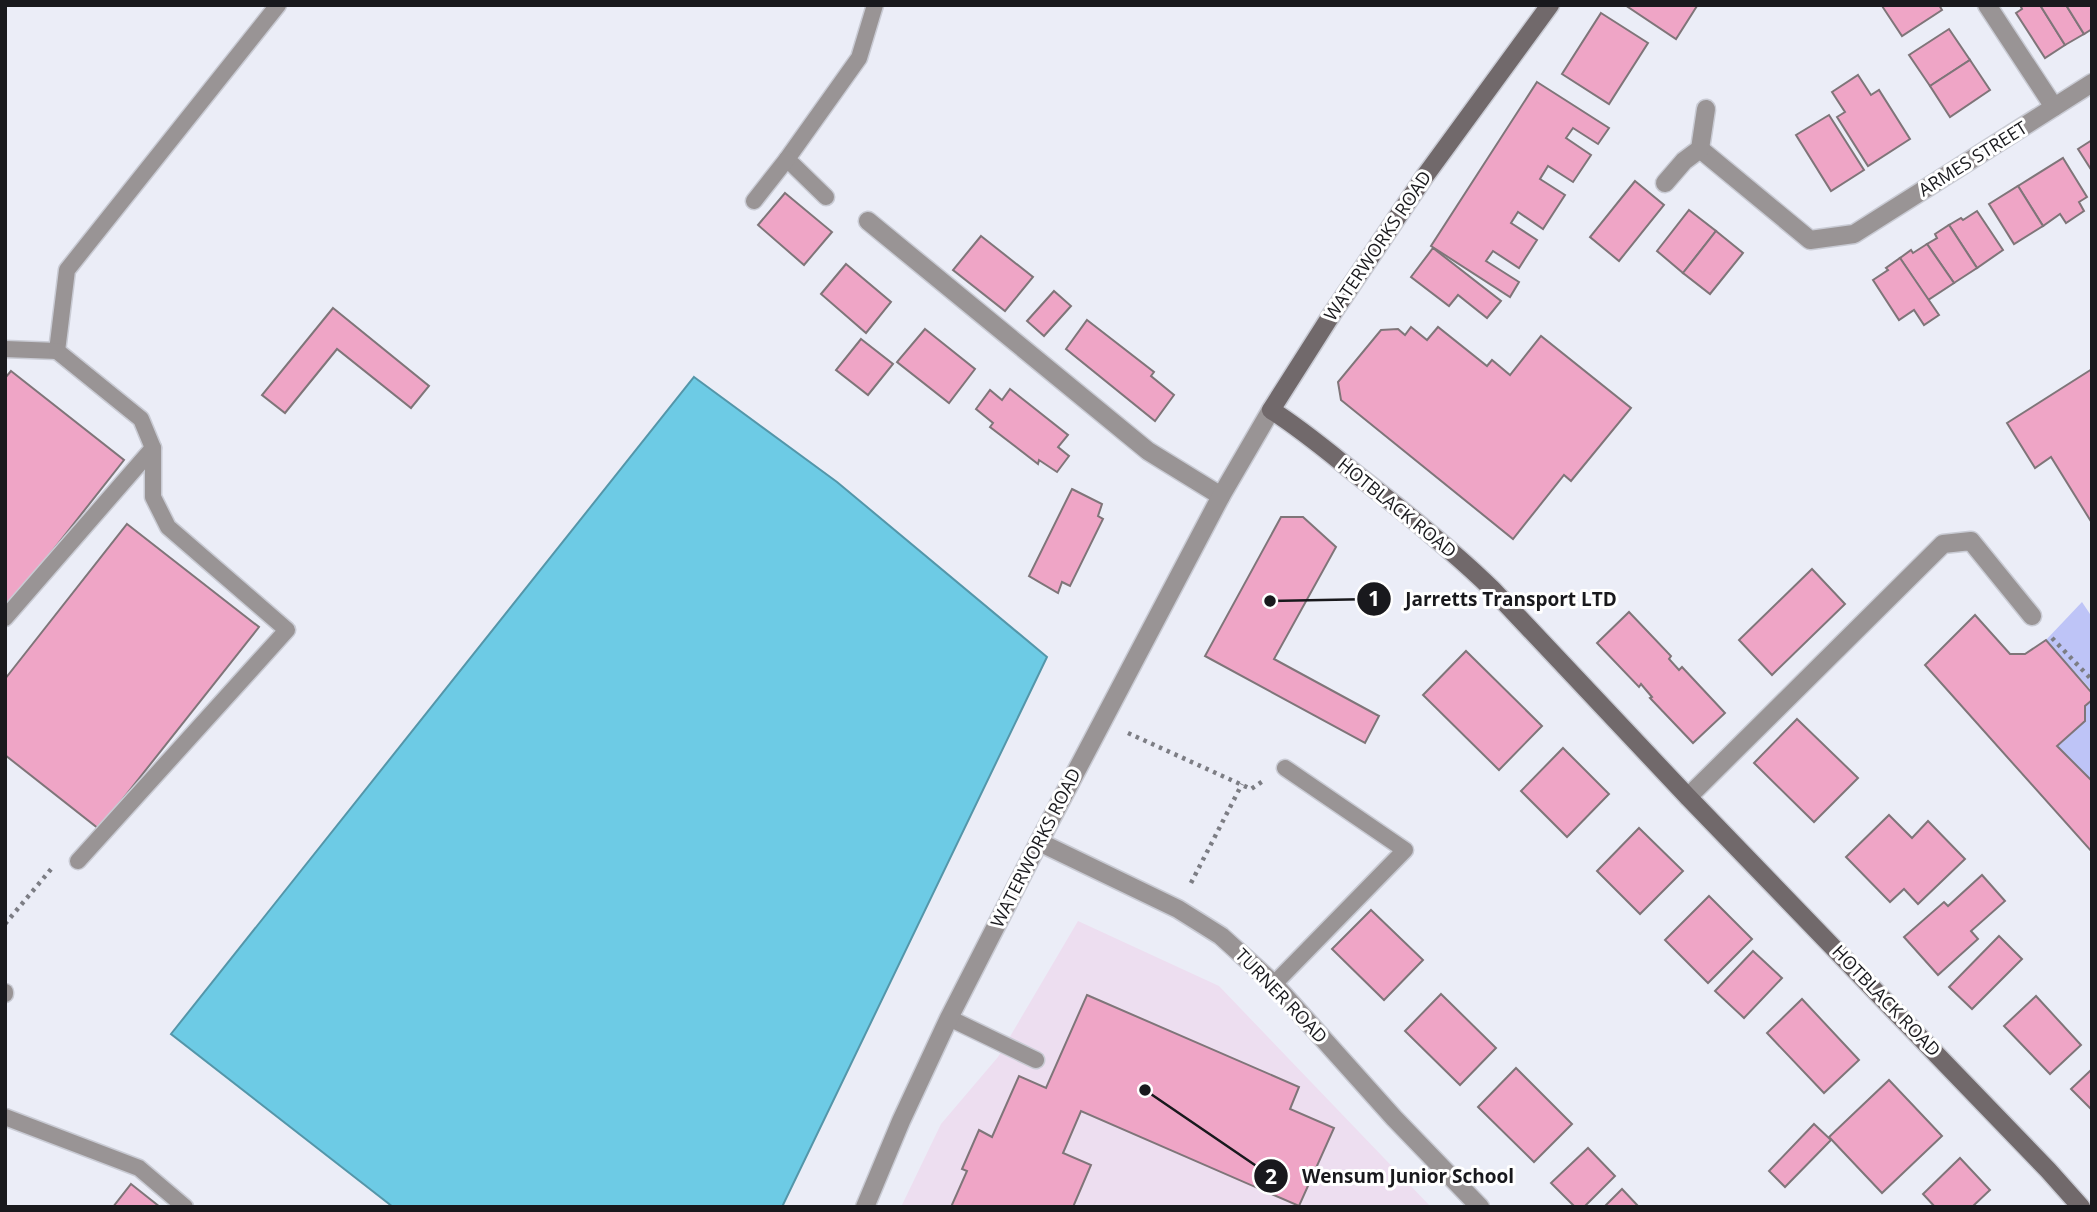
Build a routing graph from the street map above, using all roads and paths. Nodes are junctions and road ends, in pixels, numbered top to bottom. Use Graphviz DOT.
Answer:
graph roads {
  1 [pos="278,5"];
  2 [pos="875,5"];
  3 [pos="1550,5"];
  4 [pos="1987,5"];
  5 [pos="2092,83"];
  6 [pos="2054,107"];
  7 [pos="1706,108"];
  8 [pos="1699,149"];
  9 [pos="787,159"];
  10 [pos="1665,183"];
  11 [pos="826,197"];
  12 [pos="754,201"];
  13 [pos="868,221"];
  14 [pos="5,349"];
  15 [pos="57,351"];
  16 [pos="1271,410"];
  17 [pos="153,448"];
  18 [pos="1221,496"];
  19 [pos="2032,616"];
  20 [pos="5,618"];
  21 [pos="2092,680"];
  22 [pos="1101,721"];
  23 [pos="1285,768"];
  24 [pos="1242,784"];
  25 [pos="1688,797"];
  26 [pos="1039,842"];
  27 [pos="78,861"];
  28 [pos="58,862"];
  29 [pos="1178,909"];
  30 [pos="5,923"];
  31 [pos="1275,984"];
  32 [pos="949,1018"];
  33 [pos="1035,1060"];
  34 [pos="5,1117"];
  35 [pos="185,1207"];
  36 [pos="865,1207"];
  37 [pos="1480,1207"];
  38 [pos="2081,1207"];
  1 -- 15 [label="lane"];
  2 -- 9 [label="lane"];
  3 -- 16 [label="street, WATERWORKS ROAD"];
  4 -- 6 [label="street"];
  5 -- 6 [label="street, ARMES STREET"];
  6 -- 8 [label="street, ARMES STREET"];
  7 -- 8 [label="street"];
  8 -- 10 [label="street"];
  9 -- 11 [label="lane"];
  9 -- 12 [label="lane"];
  13 -- 18 [label="street"];
  14 -- 15 [label="lane"];
  15 -- 17 [label="lane"];
  16 -- 18 [label="street, WATERWORKS ROAD"];
  16 -- 25 [label="street, HOTBLACK ROAD"];
  17 -- 20 [label="lane"];
  17 -- 27 [label="lane"];
  18 -- 22 [label="street, WATERWORKS ROAD"];
  19 -- 21 [label="path"];
  19 -- 25 [label="street"];
  22 -- 24 [label="path"];
  22 -- 26 [label="street, WATERWORKS ROAD"];
  23 -- 24 [label="path"];
  23 -- 31 [label="lane"];
  24 -- 29 [label="path"];
  25 -- 38 [label="street, HOTBLACK ROAD"];
  26 -- 29 [label="street, TURNER ROAD"];
  26 -- 32 [label="street, WATERWORKS ROAD"];
  28 -- 30 [label="path"];
  29 -- 31 [label="street, TURNER ROAD"];
  31 -- 37 [label="street, TURNER ROAD"];
  32 -- 33 [label="lane"];
  32 -- 36 [label="street, WATERWORKS ROAD"];
  34 -- 35 [label="lane"];
}
